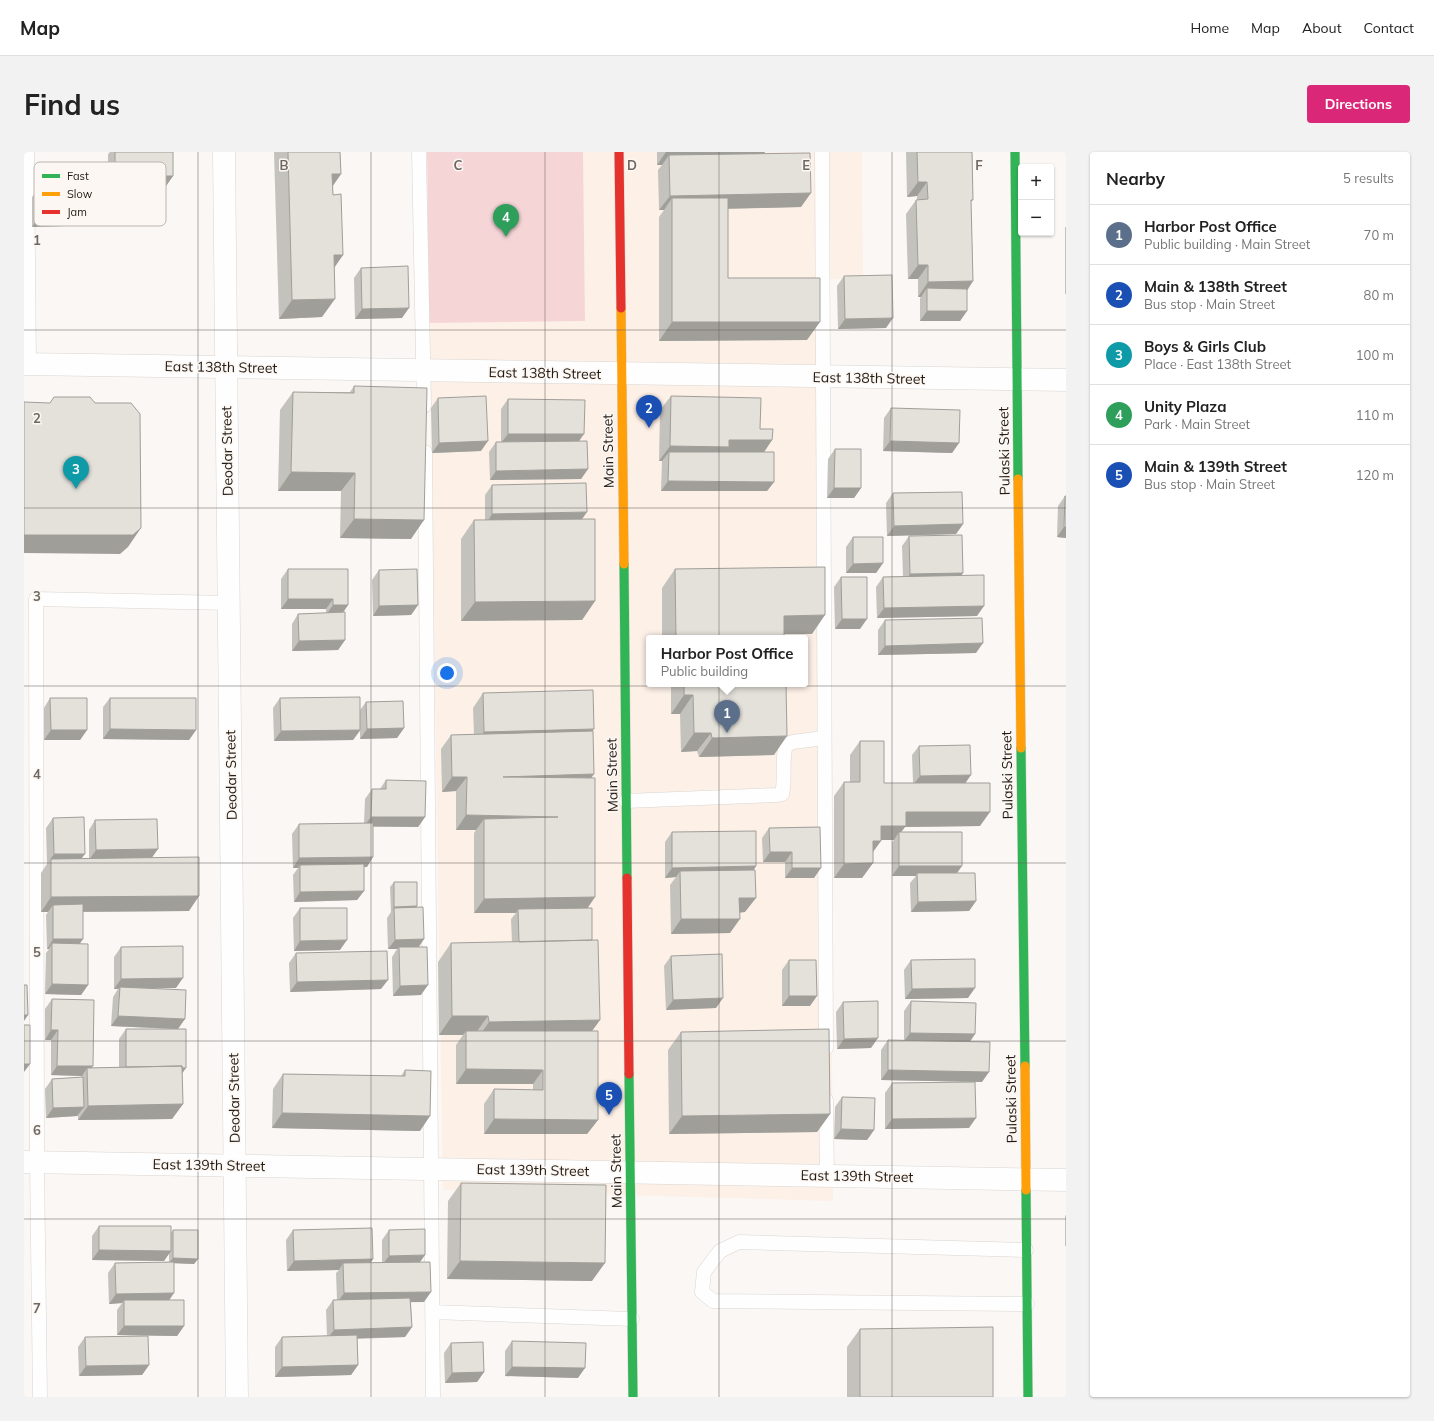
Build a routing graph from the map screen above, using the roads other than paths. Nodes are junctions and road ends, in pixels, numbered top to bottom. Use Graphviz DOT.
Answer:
graph roads {
  1 [pos="27,152"];
  2 [pos="224,152"];
  3 [pos="419,152"];
  4 [pos="619,152"];
  5 [pos="822,152"];
  6 [pos="1015,152"];
  7 [pos="26,364"];
  8 [pos="226,367"];
  9 [pos="424,371"];
  10 [pos="621,374"];
  11 [pos="822,377"];
  12 [pos="1017,380"];
  13 [pos="1066,380"];
  14 [pos="424,419"];
  15 [pos="425,442"];
  16 [pos="229,602"];
  17 [pos="824,738"];
  18 [pos="626,801"];
  19 [pos="826,1064"];
  20 [pos="826,1088"];
  21 [pos="31,1162"];
  22 [pos="235,1166"];
  23 [pos="431,1169"];
  24 [pos="630,1172"];
  25 [pos="827,1176"];
  26 [pos="1025,1180"];
  27 [pos="1066,1180"];
  28 [pos="1026,1250"];
  29 [pos="1027,1304"];
  30 [pos="432,1312"];
  31 [pos="632,1319"];
  32 [pos="40,1397"];
  33 [pos="238,1397"];
  34 [pos="433,1397"];
  35 [pos="633,1397"];
  36 [pos="1028,1397"];
  1 -- 7 [label="lane"];
  2 -- 8 [label="street, Deodar Street"];
  3 -- 9 [label="lane"];
  4 -- 10 [label="street, Main Street"];
  5 -- 11 [label="lane"];
  6 -- 12 [label="street, Pulaski Street"];
  7 -- 8 [label="street, East 138th Street"];
  8 -- 9 [label="street, East 138th Street"];
  8 -- 16 [label="street, Deodar Street"];
  9 -- 10 [label="street, East 138th Street"];
  9 -- 14 [label="lane"];
  10 -- 11 [label="street, East 138th Street"];
  10 -- 18 [label="street, Main Street"];
  11 -- 12 [label="street, East 138th Street"];
  11 -- 17 [label="lane"];
  12 -- 13 [label="street, East 138th Street"];
  12 -- 26 [label="street, Pulaski Street"];
  15 -- 23 [label="lane"];
  16 -- 21 [label="lane"];
  16 -- 22 [label="street, Deodar Street"];
  17 -- 18 [label="lane"];
  17 -- 19 [label="lane"];
  18 -- 24 [label="street, Main Street"];
  20 -- 25 [label="lane"];
  21 -- 22 [label="street, East 139th Street"];
  21 -- 32 [label="lane"];
  22 -- 23 [label="street, East 139th Street"];
  22 -- 33 [label="street, Deodar Street"];
  23 -- 24 [label="street, East 139th Street"];
  23 -- 30 [label="lane"];
  24 -- 25 [label="street, East 139th Street"];
  24 -- 31 [label="street, Main Street"];
  25 -- 26 [label="street, East 139th Street"];
  26 -- 27 [label="street, East 139th Street"];
  26 -- 28 [label="street, Pulaski Street"];
  28 -- 29 [label="street, Pulaski Street"];
  28 -- 29 [label="lane"];
  29 -- 36 [label="street, Pulaski Street"];
  30 -- 31 [label="lane"];
  30 -- 34 [label="lane"];
  31 -- 35 [label="street, Main Street"];
}
